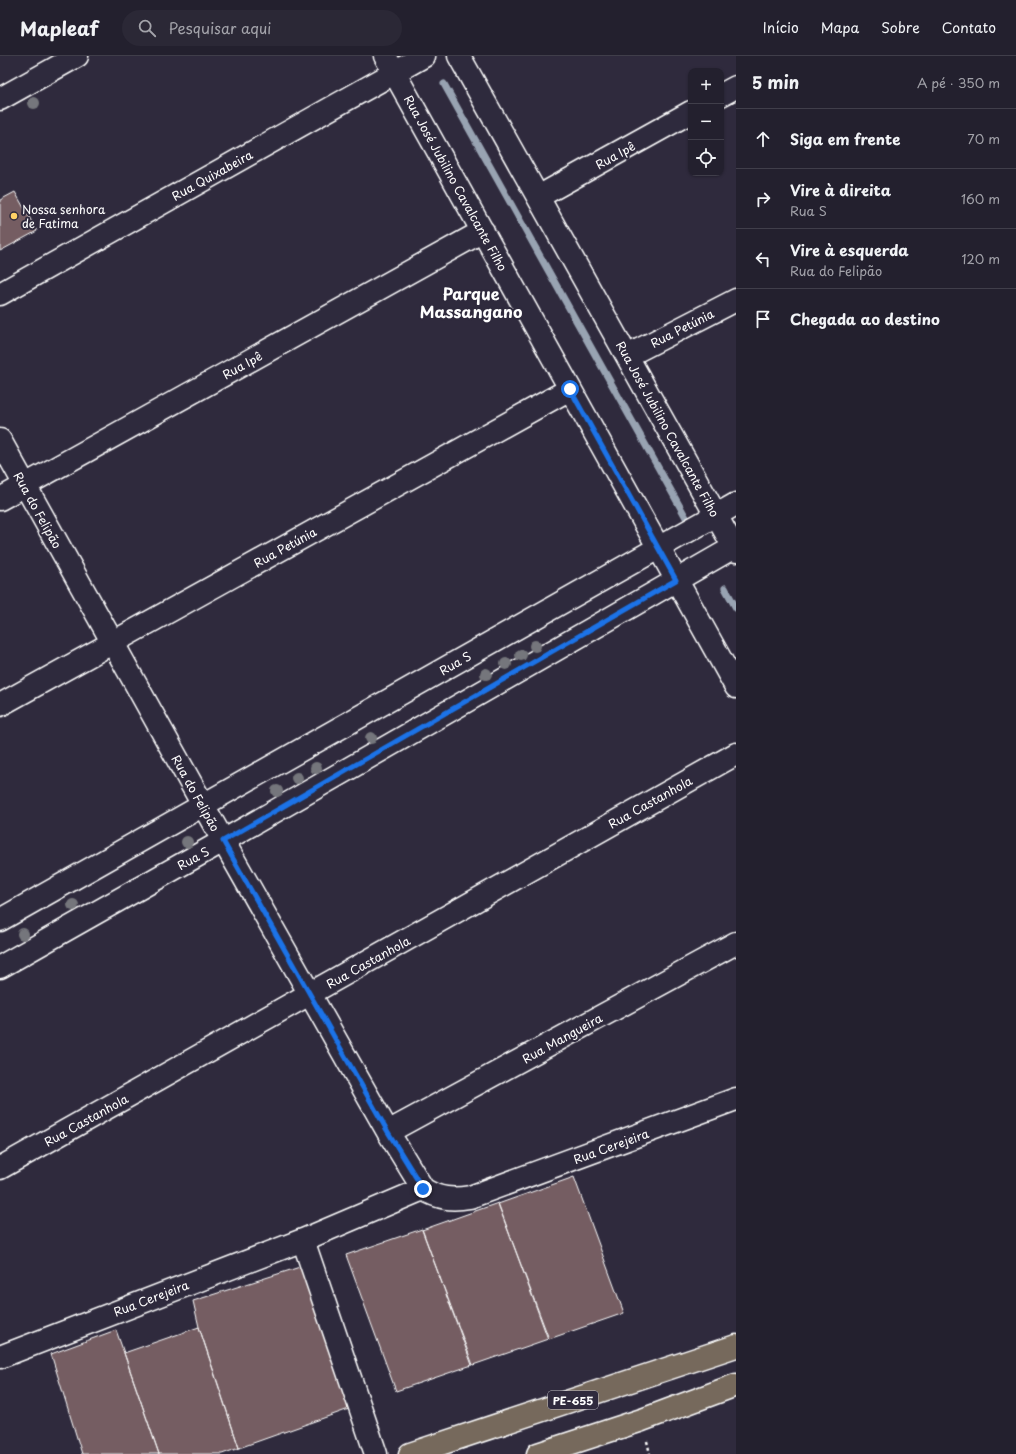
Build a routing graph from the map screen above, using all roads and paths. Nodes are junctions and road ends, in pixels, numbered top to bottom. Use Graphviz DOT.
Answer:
graph roads {
  1 [pos="76,56"];
  2 [pos="424,56"];
  3 [pos="459,56"];
  4 [pos="390,64"];
  5 [pos="736,87"];
  6 [pos="724,93"];
  7 [pos="0,99"];
  8 [pos="688,114"];
  9 [pos="538,197"];
  10 [pos="483,231"];
  11 [pos="0,294"];
  12 [pos="736,300"];
  13 [pos="627,356"];
  14 [pos="570,389"];
  15 [pos="0,440"];
  16 [pos="25,485"];
  17 [pos="0,499"];
  18 [pos="736,504"];
  19 [pos="716,514"];
  20 [pos="658,547"];
  21 [pos="735,548"];
  22 [pos="676,580"];
  23 [pos="112,643"];
  24 [pos="736,687"];
  25 [pos="0,705"];
  26 [pos="736,754"];
  27 [pos="203,805"];
  28 [pos="223,841"];
  29 [pos="0,920"];
  30 [pos="736,943"];
  31 [pos="0,967"];
  32 [pos="311,994"];
  33 [pos="736,1099"];
  34 [pos="388,1132"];
  35 [pos="0,1168"];
  36 [pos="423,1189"];
  37 [pos="303,1240"];
  38 [pos="736,1346"];
  39 [pos="0,1357"];
  40 [pos="736,1385"];
  41 [pos="568,1449"];
  42 [pos="376,1454"];
  43 [pos="410,1454"];
  44 [pos="538,1454"];
  1 -- 7 [label="street"];
  2 -- 4 [label="street, Rua Quixabeira"];
  3 -- 9 [label="street, Rua José Jubilino Cavalcante Filho"];
  4 -- 10 [label="street, Rua José Jubilino Cavalcante Filho"];
  4 -- 11 [label="street, Rua Quixabeira"];
  5 -- 6 [label="street"];
  8 -- 9 [label="street, Rua Ipê"];
  9 -- 13 [label="street, Rua José Jubilino Cavalcante Filho"];
  10 -- 14 [label="street, Rua José Jubilino Cavalcante Filho"];
  10 -- 16 [label="street, Rua Ipê"];
  12 -- 13 [label="street, Rua Petúnia"];
  13 -- 19 [label="street, Rua José Jubilino Cavalcante Filho"];
  14 -- 20 [label="street, Rua José Jubilino Cavalcante Filho"];
  14 -- 23 [label="street, Rua Petúnia"];
  15 -- 16 [label="street, Rua do Felipão"];
  16 -- 17 [label="street, Rua Ipê"];
  16 -- 23 [label="street, Rua do Felipão"];
  18 -- 19 [label="street, Rua S"];
  19 -- 20 [label="street, Rua S"];
  19 -- 21 [label="street, Rua José Jubilino Cavalcante Filho"];
  20 -- 22 [label="street, Rua José Jubilino Cavalcante Filho"];
  20 -- 27 [label="street, Rua S"];
  21 -- 22 [label="street, Rua S"];
  22 -- 24 [label="street, Rua José Jubilino Cavalcante Filho"];
  22 -- 28 [label="street, Rua S"];
  23 -- 25 [label="street, Rua Petúnia"];
  23 -- 27 [label="street, Rua do Felipão"];
  26 -- 32 [label="street, Rua Castanhola"];
  27 -- 28 [label="street, Rua do Felipão"];
  27 -- 29 [label="street, Rua S"];
  28 -- 31 [label="street, Rua S"];
  28 -- 32 [label="street, Rua do Felipão"];
  30 -- 34 [label="street, Rua Mangueira"];
  32 -- 34 [label="street, Rua do Felipão"];
  32 -- 35 [label="street, Rua Castanhola"];
  33 -- 36 [label="street, Rua Cerejeira"];
  34 -- 36 [label="street, Rua do Felipão"];
  36 -- 37 [label="street"];
  37 -- 39 [label="street, Rua Cerejeira"];
  37 -- 42 [label="street"];
  38 -- 43 [label="main road, PE-655"];
  40 -- 41 [label="main road"];
  41 -- 44 [label="main road"];
}
